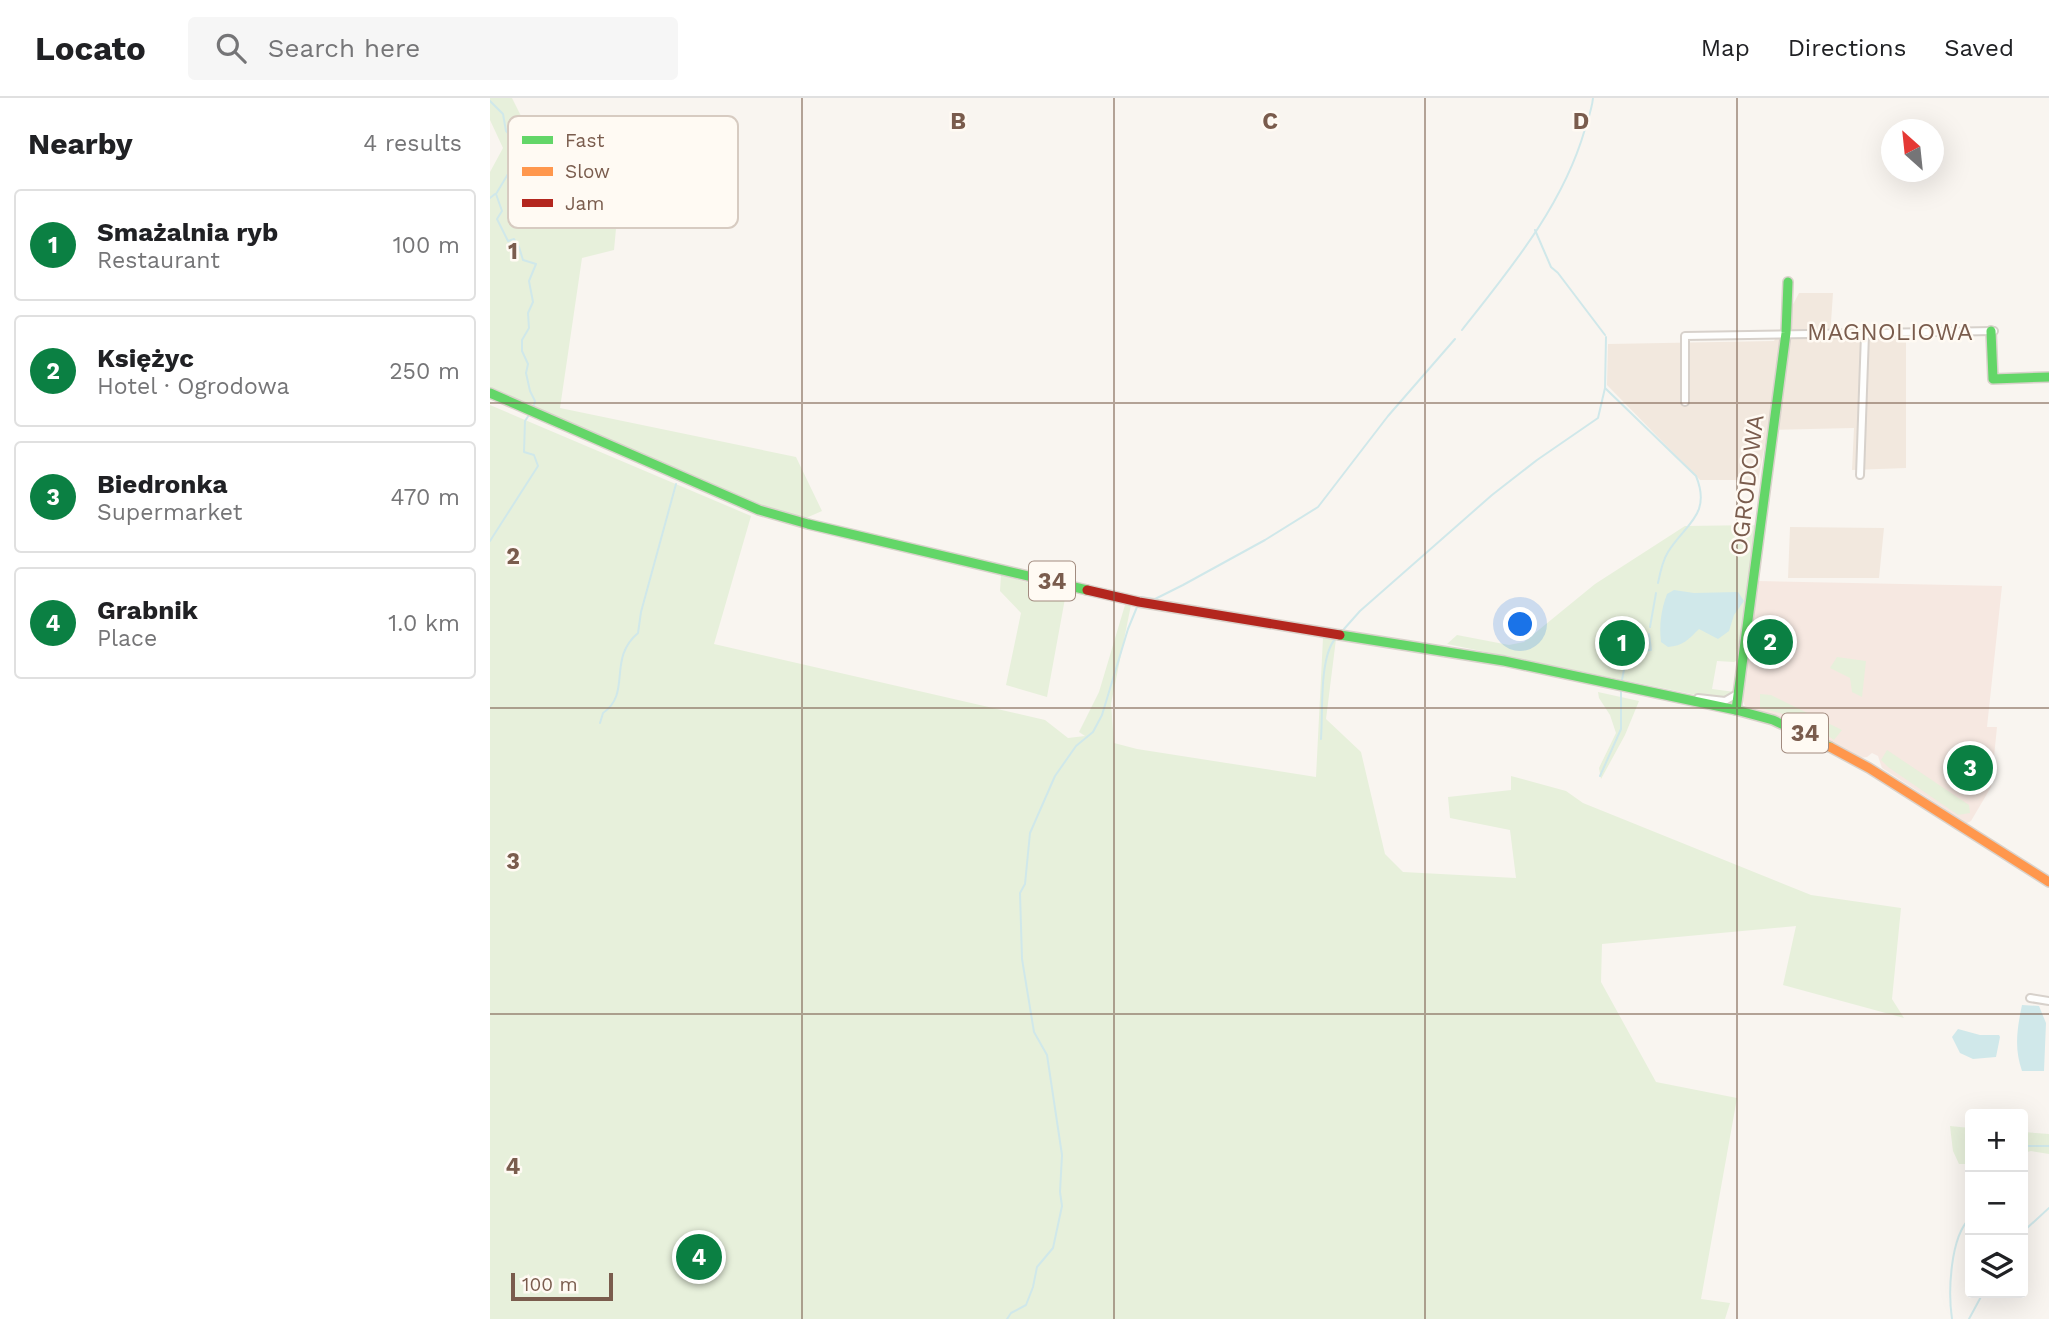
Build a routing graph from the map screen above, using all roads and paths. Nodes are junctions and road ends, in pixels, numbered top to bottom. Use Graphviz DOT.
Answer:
graph roads {
  1 [pos="1788,282"];
  2 [pos="1992,331"];
  3 [pos="1786,333"];
  4 [pos="1865,334"];
  5 [pos="2049,377"];
  6 [pos="490,393"];
  7 [pos="1685,402"];
  8 [pos="1860,475"];
  9 [pos="1739,693"];
  10 [pos="1679,698"];
  11 [pos="1736,710"];
  12 [pos="2049,882"];
  13 [pos="2029,998"];
  14 [pos="2049,1001"];
  1 -- 3 [label="main road, OGRODOWA"];
  2 -- 4 [label="street, MAGNOLIOWA"];
  2 -- 5 [label="main road"];
  3 -- 4 [label="street, MAGNOLIOWA"];
  3 -- 7 [label="street, MAGNOLIOWA"];
  3 -- 9 [label="main road, OGRODOWA"];
  4 -- 8 [label="street"];
  6 -- 10 [label="main road, 34"];
  9 -- 10 [label="street"];
  9 -- 11 [label="main road, OGRODOWA"];
  10 -- 11 [label="main road, 34"];
  11 -- 12 [label="main road, 34"];
  13 -- 14 [label="street"];
}
